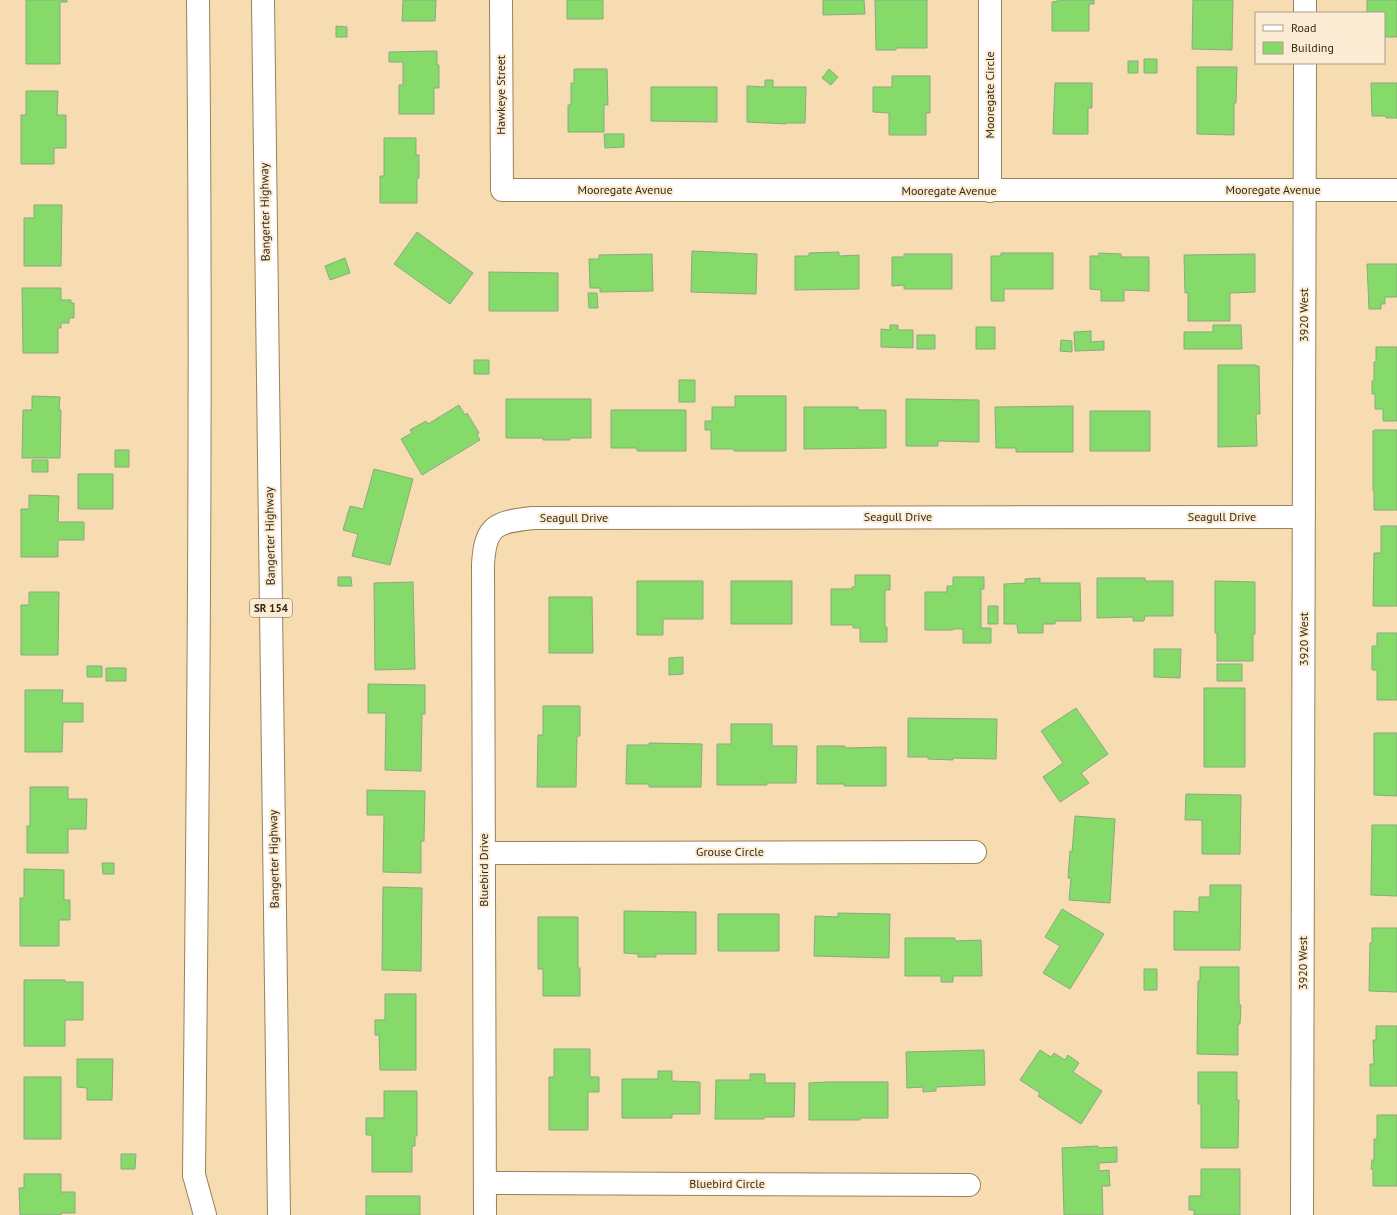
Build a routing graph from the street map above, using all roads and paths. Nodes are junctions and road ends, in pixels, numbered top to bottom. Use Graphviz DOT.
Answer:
graph roads {
  1 [pos="198,0"];
  2 [pos="263,0"];
  3 [pos="500,0"];
  4 [pos="990,0"];
  5 [pos="1305,0"];
  6 [pos="1305,12"];
  7 [pos="1305,64"];
  8 [pos="502,190"];
  9 [pos="1304,190"];
  10 [pos="1397,190"];
  11 [pos="990,191"];
  12 [pos="1304,517"];
  13 [pos="494,528"];
  14 [pos="484,852"];
  15 [pos="974,852"];
  16 [pos="194,1175"];
  17 [pos="484,1184"];
  18 [pos="969,1185"];
  19 [pos="193,1215"];
  20 [pos="205,1215"];
  21 [pos="279,1215"];
  22 [pos="485,1215"];
  23 [pos="1302,1215"];
  1 -- 16 [label="main road"];
  2 -- 21 [label="main road, Bangerter Highway / SR 154"];
  3 -- 8 [label="main road, Hawkeye Street"];
  4 -- 11 [label="main road, Mooregate Circle"];
  5 -- 6 [label="main road"];
  7 -- 9 [label="main road, 3920 West"];
  8 -- 11 [label="main road, Mooregate Avenue"];
  9 -- 10 [label="main road, Mooregate Avenue"];
  9 -- 11 [label="main road, Mooregate Avenue"];
  9 -- 12 [label="main road, 3920 West"];
  12 -- 13 [label="main road, Seagull Drive"];
  12 -- 23 [label="main road, 3920 West"];
  13 -- 14 [label="main road, Bluebird Drive"];
  14 -- 15 [label="main road, Grouse Circle"];
  14 -- 17 [label="main road, Bluebird Drive"];
  16 -- 19 [label="main road"];
  16 -- 20 [label="main road"];
  17 -- 18 [label="main road, Bluebird Circle"];
  17 -- 22 [label="main road, Bluebird Drive"];
}
